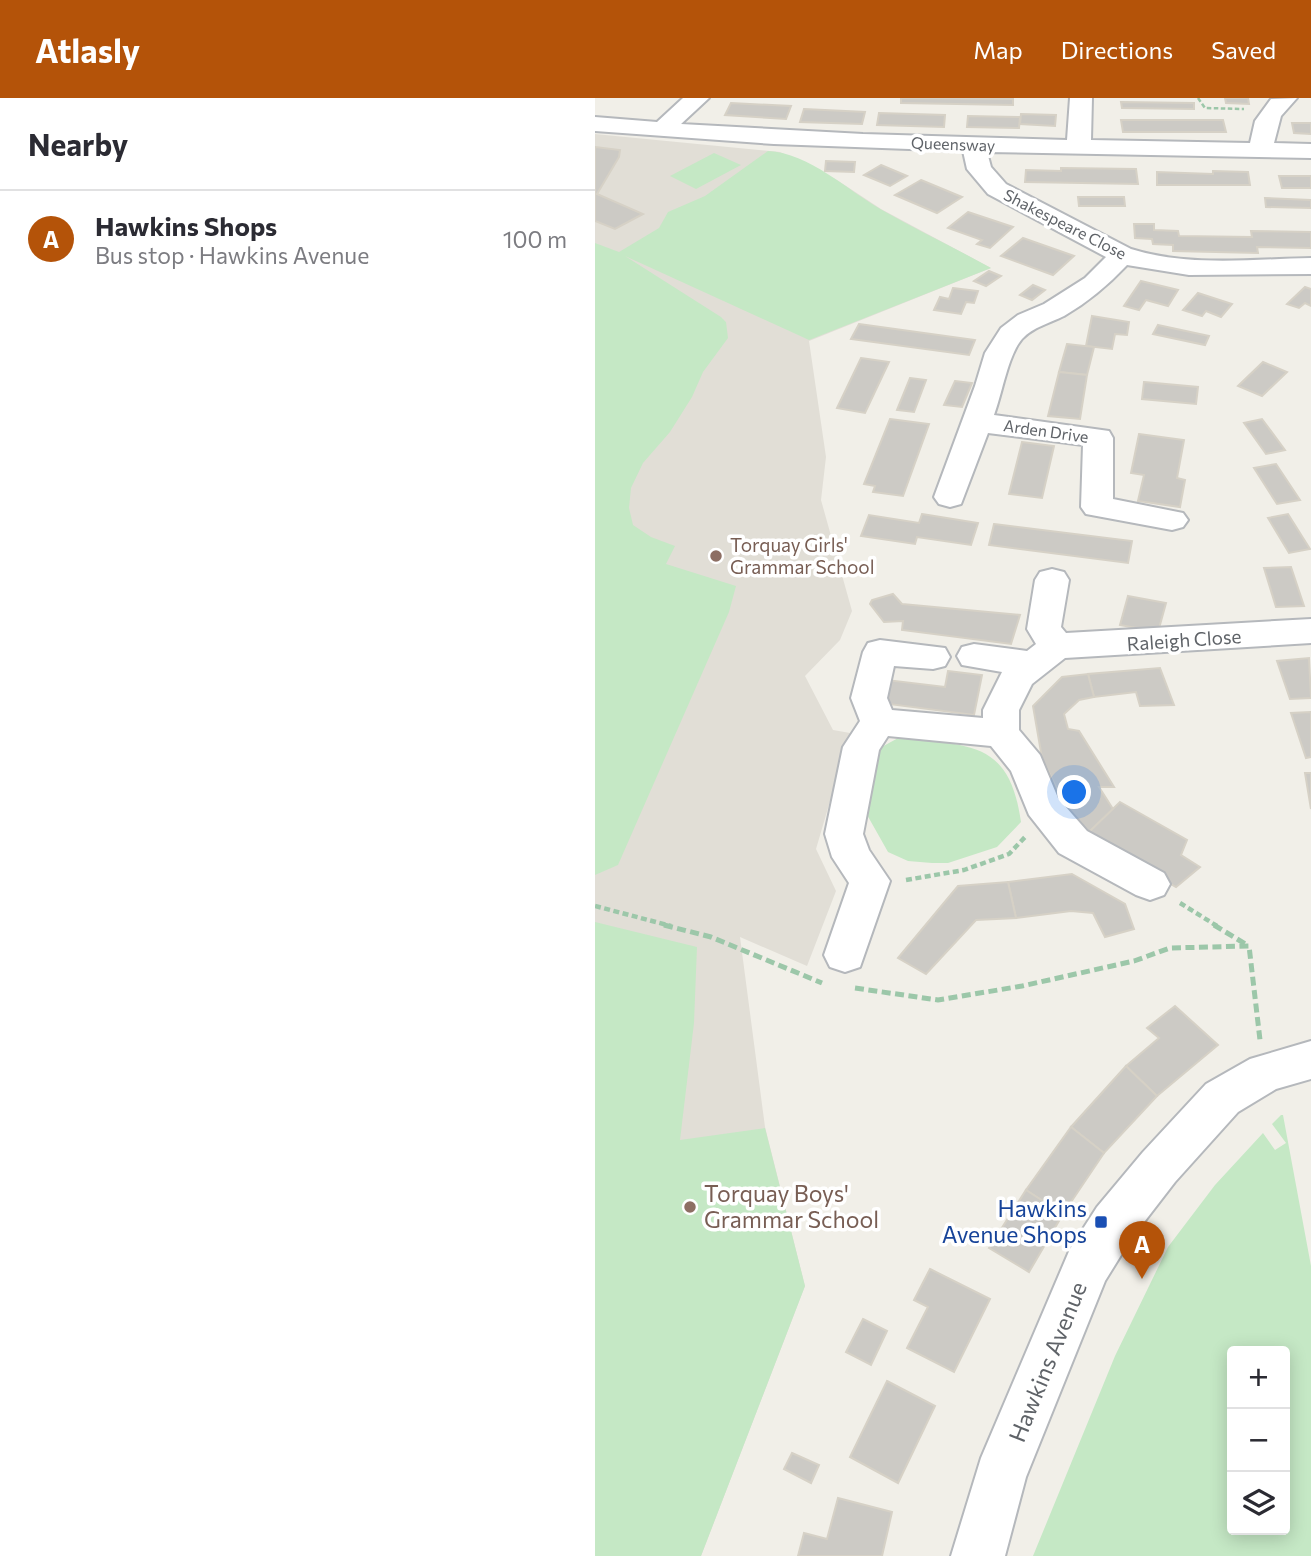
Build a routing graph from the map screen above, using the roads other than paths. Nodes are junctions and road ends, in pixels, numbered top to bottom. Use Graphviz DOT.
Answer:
graph roads {
  1 [pos="698,98"];
  2 [pos="1081,98"];
  3 [pos="1279,104"];
  4 [pos="595,124"];
  5 [pos="663,130"];
  6 [pos="974,145"];
  7 [pos="1079,148"];
  8 [pos="1261,150"];
  9 [pos="1311,151"];
  10 [pos="1122,255"];
  11 [pos="1311,266"];
  12 [pos="976,422"];
  13 [pos="950,497"];
  14 [pos="1172,520"];
  15 [pos="1052,580"];
  16 [pos="1311,631"];
  17 [pos="1045,655"];
  18 [pos="974,656"];
  19 [pos="933,657"];
  20 [pos="879,722"];
  21 [pos="1001,733"];
  22 [pos="1150,884"];
  23 [pos="841,976"];
  24 [pos="1311,1060"];
  25 [pos="978,1556"];
  1 -- 5 [label="street"];
  2 -- 7 [label="street"];
  3 -- 8 [label="street"];
  4 -- 5 [label="street, Queensway"];
  5 -- 6 [label="street, Queensway"];
  6 -- 7 [label="street, Queensway"];
  6 -- 10 [label="street, Shakespeare Close"];
  7 -- 8 [label="street, Queensway"];
  8 -- 9 [label="street, Queensway"];
  10 -- 11 [label="street, Shakespeare Close"];
  10 -- 12 [label="street, Arden Drive"];
  12 -- 13 [label="street, Arden Drive"];
  12 -- 14 [label="street, Arden Drive"];
  15 -- 17 [label="street"];
  16 -- 17 [label="street, Raleigh Close"];
  17 -- 18 [label="street, Raleigh Close"];
  17 -- 21 [label="street"];
  19 -- 20 [label="street"];
  20 -- 21 [label="street"];
  20 -- 23 [label="street"];
  21 -- 22 [label="street"];
  24 -- 25 [label="street, Hawkins Avenue"];
}
